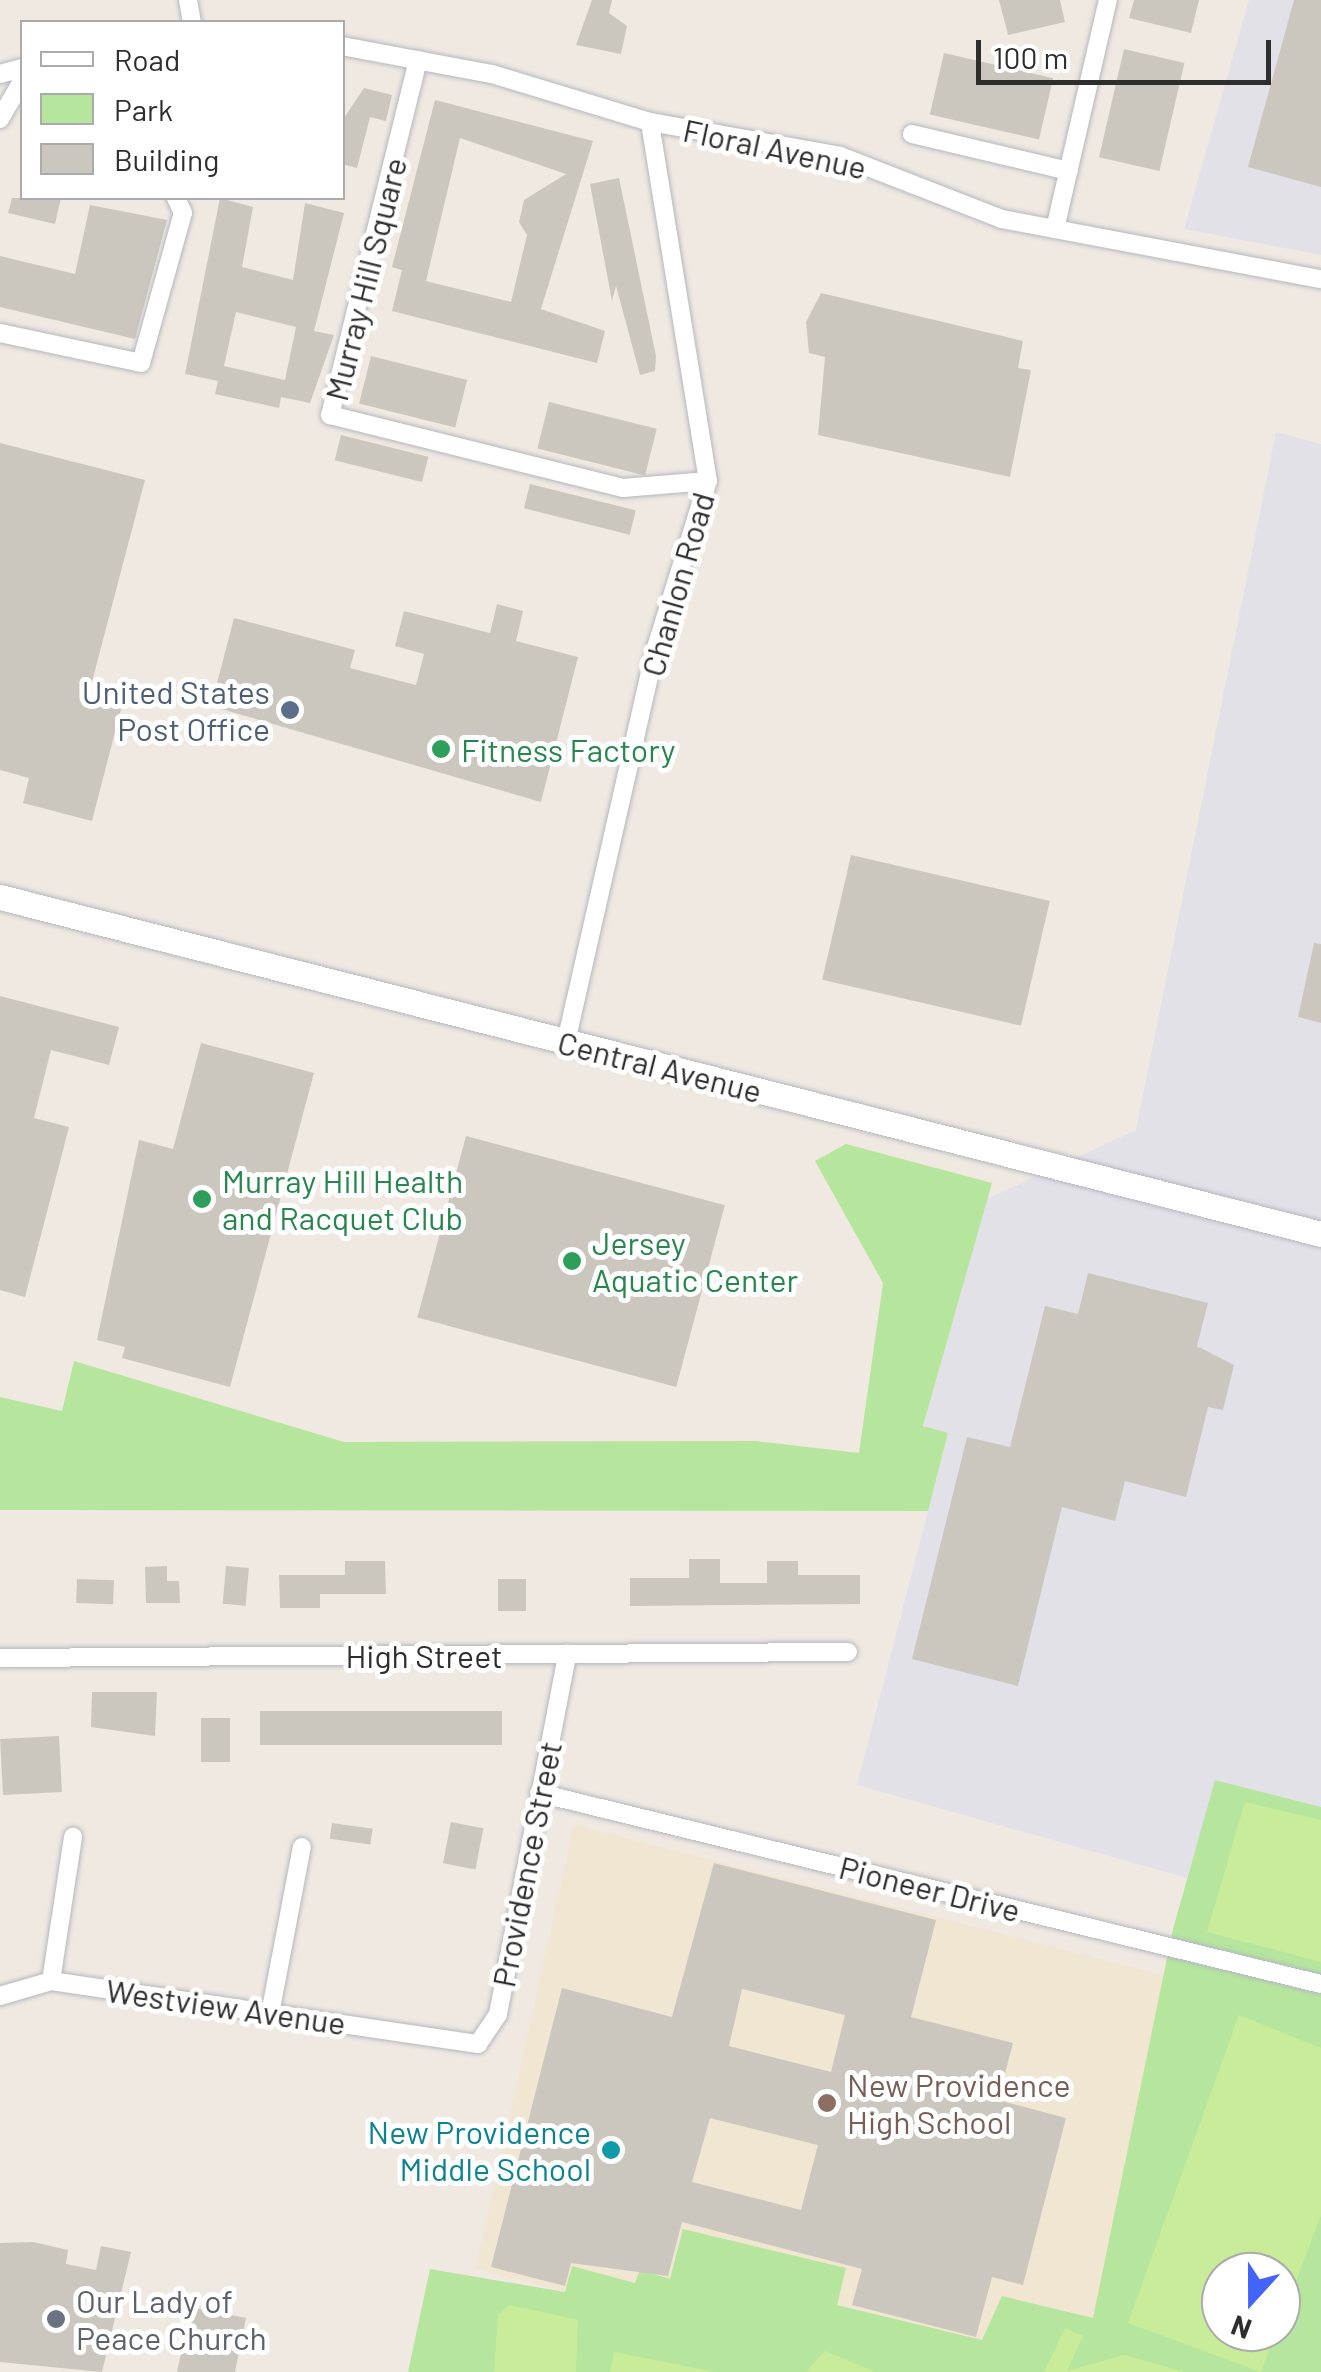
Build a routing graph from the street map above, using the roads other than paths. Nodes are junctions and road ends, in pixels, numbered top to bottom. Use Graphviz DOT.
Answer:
graph roads {
  1 [pos="1108,0"];
  2 [pos="345,47"];
  3 [pos="418,60"];
  4 [pos="20,85"];
  5 [pos="0,119"];
  6 [pos="650,122"];
  7 [pos="912,134"];
  8 [pos="1069,172"];
  9 [pos="177,200"];
  10 [pos="1055,229"];
  11 [pos="1321,280"];
  12 [pos="0,332"];
  13 [pos="708,480"];
  14 [pos="0,897"];
  15 [pos="566,1042"];
  16 [pos="1321,1234"];
  17 [pos="848,1652"];
  18 [pos="567,1654"];
  19 [pos="0,1658"];
  20 [pos="539,1793"];
  21 [pos="73,1837"];
  22 [pos="302,1847"];
  23 [pos="51,1981"];
  24 [pos="1321,1984"];
  25 [pos="0,1996"];
  26 [pos="270,2014"];
  27 [pos="453,2047"];
  1 -- 8 [label="street"];
  2 -- 3 [label="street, Floral Avenue"];
  3 -- 6 [label="street, Floral Avenue"];
  3 -- 13 [label="street, Murray Hill Square"];
  4 -- 5 [label="street"];
  6 -- 10 [label="street, Floral Avenue"];
  6 -- 13 [label="street, Chanlon Road"];
  7 -- 8 [label="street"];
  8 -- 10 [label="street"];
  9 -- 12 [label="street"];
  10 -- 11 [label="street, Floral Avenue"];
  13 -- 15 [label="street, Chanlon Road"];
  14 -- 15 [label="street, Central Avenue"];
  15 -- 16 [label="street, Central Avenue"];
  17 -- 18 [label="street, High Street"];
  18 -- 19 [label="street, High Street"];
  18 -- 20 [label="street, Providence Street"];
  20 -- 24 [label="street, Pioneer Drive"];
  20 -- 27 [label="street, Providence Street"];
  21 -- 23 [label="street"];
  22 -- 26 [label="street"];
  23 -- 25 [label="street, Westview Avenue"];
  23 -- 26 [label="street, Westview Avenue"];
  26 -- 27 [label="street, Westview Avenue"];
}
